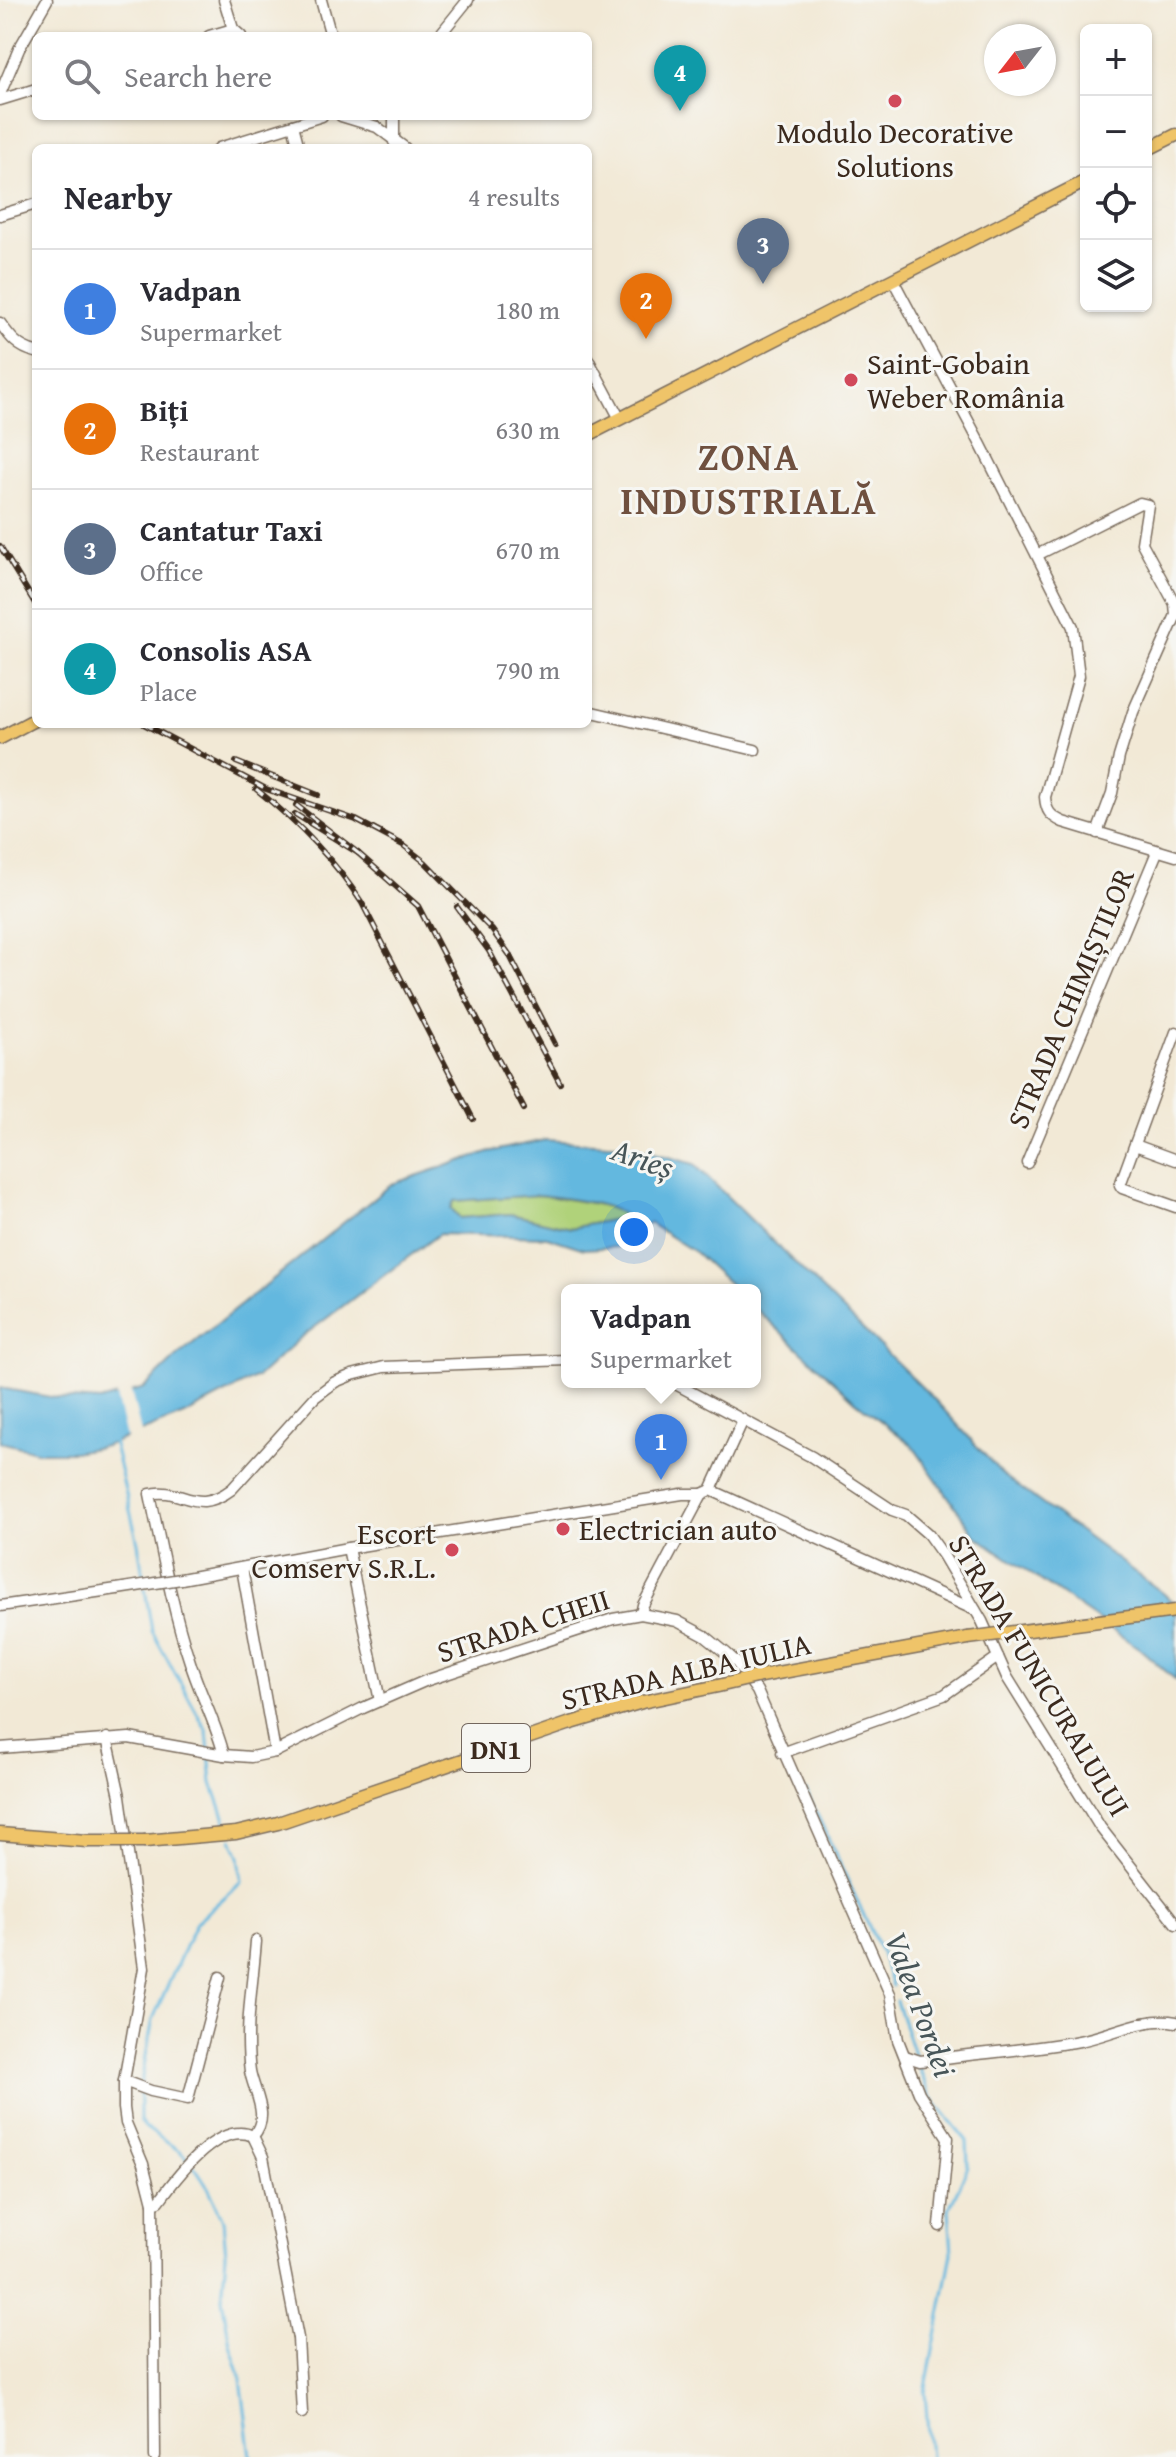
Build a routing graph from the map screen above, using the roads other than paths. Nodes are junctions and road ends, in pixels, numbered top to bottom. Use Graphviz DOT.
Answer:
graph roads {
  1 [pos="47,0"];
  2 [pos="224,0"];
  3 [pos="321,0"];
  4 [pos="468,0"];
  5 [pos="237,32"];
  6 [pos="330,32"];
  7 [pos="442,32"];
  8 [pos="32,90"];
  9 [pos="0,94"];
  10 [pos="0,100"];
  11 [pos="309,120"];
  12 [pos="360,120"];
  13 [pos="394,120"];
  14 [pos="293,125"];
  15 [pos="1176,135"];
  16 [pos="393,136"];
  17 [pos="232,144"];
  18 [pos="298,144"];
  19 [pos="395,144"];
  20 [pos="401,144"];
  21 [pos="1152,147"];
  22 [pos="1080,184"];
  23 [pos="32,205"];
  24 [pos="0,215"];
  25 [pos="893,280"];
  26 [pos="0,323"];
  27 [pos="32,351"];
  28 [pos="592,366"];
  29 [pos="620,419"];
  30 [pos="592,433"];
  31 [pos="1037,555"];
  32 [pos="592,712"];
  33 [pos="32,721"];
  34 [pos="0,738"];
  35 [pos="755,750"];
  36 [pos="1097,833"];
  37 [pos="1157,852"];
  38 [pos="1176,856"];
  39 [pos="1176,1032"];
  40 [pos="1135,1145"];
  41 [pos="1176,1160"];
  42 [pos="1027,1163"];
  43 [pos="1176,1207"];
  44 [pos="561,1360"];
  45 [pos="683,1388"];
  46 [pos="743,1420"];
  47 [pos="706,1492"];
  48 [pos="348,1548"];
  49 [pos="242,1568"];
  50 [pos="0,1606"];
  51 [pos="975,1610"];
  52 [pos="1176,1611"];
  53 [pos="641,1614"];
  54 [pos="998,1657"];
  55 [pos="380,1701"];
  56 [pos="107,1738"];
  57 [pos="0,1748"];
  58 [pos="275,1752"];
  59 [pos="782,1753"];
  60 [pos="220,1754"];
  61 [pos="0,1834"];
  62 [pos="1176,1924"];
  63 [pos="256,1941"];
  64 [pos="220,1977"];
  65 [pos="1176,2022"];
  66 [pos="905,2056"];
  67 [pos="124,2081"];
  68 [pos="253,2136"];
  69 [pos="153,2203"];
  70 [pos="940,2226"];
  71 [pos="302,2413"];
  72 [pos="155,2457"];
  1 -- 9 [label="street"];
  2 -- 5 [label="street"];
  3 -- 6 [label="street"];
  4 -- 7 [label="street"];
  8 -- 10 [label="street"];
  11 -- 14 [label="street"];
  12 -- 16 [label="street"];
  13 -- 16 [label="street"];
  14 -- 17 [label="street"];
  14 -- 18 [label="street"];
  15 -- 21 [label="main road"];
  16 -- 19 [label="street"];
  16 -- 20 [label="street"];
  22 -- 25 [label="main road"];
  23 -- 24 [label="street"];
  25 -- 29 [label="main road"];
  25 -- 31 [label="street"];
  26 -- 27 [label="street"];
  28 -- 29 [label="street"];
  29 -- 30 [label="main road"];
  31 -- 36 [label="street"];
  31 -- 36 [label="street"];
  32 -- 35 [label="street"];
  33 -- 34 [label="main road"];
  36 -- 37 [label="street"];
  37 -- 38 [label="street"];
  37 -- 42 [label="street, STRADA CHIMIȘTILOR"];
  39 -- 40 [label="street"];
  40 -- 41 [label="street"];
  40 -- 43 [label="street"];
  44 -- 60 [label="street"];
  45 -- 46 [label="street, STRADA FUNICURALULUI"];
  46 -- 47 [label="street"];
  46 -- 51 [label="street, STRADA FUNICURALULUI"];
  47 -- 48 [label="street"];
  47 -- 51 [label="street"];
  47 -- 53 [label="street"];
  48 -- 49 [label="street"];
  48 -- 55 [label="street"];
  49 -- 50 [label="street, bridge"];
  49 -- 58 [label="street"];
  51 -- 54 [label="street, STRADA FUNICURALULUI"];
  52 -- 61 [label="main road, STRADA ALBA IULIA / DN1, bridge"];
  53 -- 55 [label="street, STRADA CHEII"];
  53 -- 59 [label="street, STRADA CHEII"];
  54 -- 59 [label="street"];
  54 -- 62 [label="street, STRADA FUNICURALULUI"];
  55 -- 58 [label="street, STRADA CHEII"];
  56 -- 57 [label="street, STRADA CHEII"];
  56 -- 60 [label="street, STRADA CHEII"];
  56 -- 67 [label="street"];
  58 -- 60 [label="street, STRADA CHEII"];
  59 -- 66 [label="street, STRADA CHEII"];
  63 -- 68 [label="street"];
  64 -- 67 [label="street"];
  65 -- 66 [label="street"];
  66 -- 70 [label="street, STRADA CHEII"];
  67 -- 69 [label="street"];
  68 -- 69 [label="street"];
  68 -- 71 [label="street"];
  69 -- 72 [label="street"];
}
